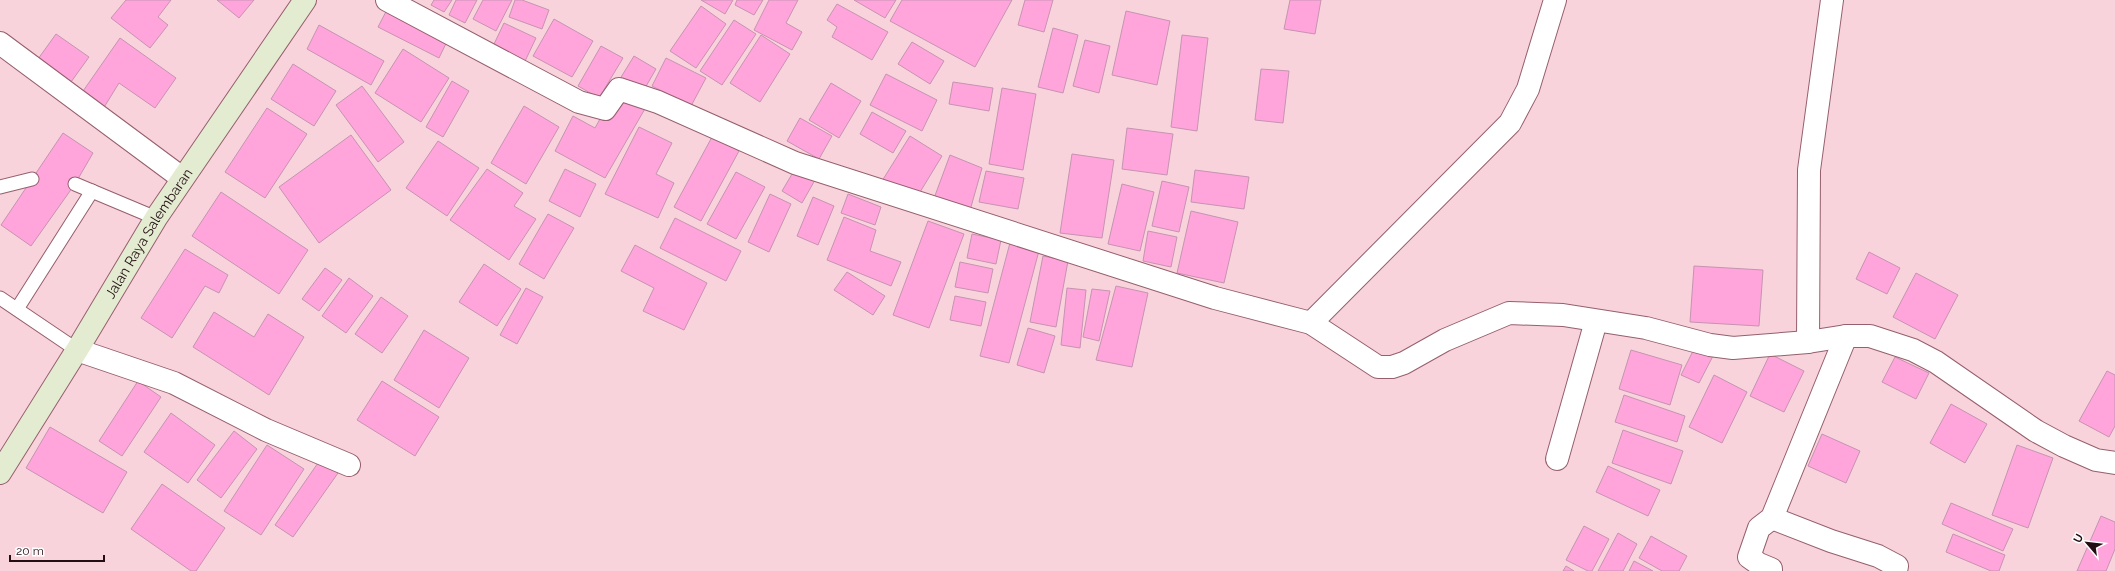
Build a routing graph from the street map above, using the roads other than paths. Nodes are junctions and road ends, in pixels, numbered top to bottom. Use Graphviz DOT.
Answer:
graph roads {
  1 [pos="306,0"];
  2 [pos="387,0"];
  3 [pos="1555,0"];
  4 [pos="1832,0"];
  5 [pos="0,43"];
  6 [pos="182,178"];
  7 [pos="32,179"];
  8 [pos="75,184"];
  9 [pos="0,187"];
  10 [pos="92,192"];
  11 [pos="156,218"];
  12 [pos="0,298"];
  13 [pos="17,309"];
  14 [pos="1596,321"];
  15 [pos="1311,323"];
  16 [pos="1846,336"];
  17 [pos="1808,342"];
  18 [pos="77,350"];
  19 [pos="1558,459"];
  20 [pos="2115,463"];
  21 [pos="349,465"];
  22 [pos="0,473"];
  23 [pos="1772,518"];
  24 [pos="1770,571"];
  25 [pos="1896,571"];
  1 -- 6 [label="main road, Jalan Raya Salembaran"];
  2 -- 15 [label="street"];
  3 -- 15 [label="street"];
  4 -- 17 [label="street"];
  5 -- 6 [label="street"];
  6 -- 11 [label="main road, Jalan Raya Salembaran"];
  7 -- 9 [label="lane"];
  8 -- 10 [label="lane"];
  10 -- 11 [label="lane"];
  10 -- 13 [label="lane"];
  11 -- 18 [label="main road, Jalan Raya Salembaran"];
  12 -- 13 [label="lane"];
  13 -- 18 [label="lane"];
  14 -- 15 [label="street"];
  14 -- 17 [label="street"];
  14 -- 19 [label="street"];
  16 -- 17 [label="street"];
  16 -- 20 [label="street"];
  16 -- 23 [label="street"];
  18 -- 21 [label="street"];
  18 -- 22 [label="main road, Jalan Raya Salembaran"];
  23 -- 24 [label="street"];
  23 -- 25 [label="street"];
}
